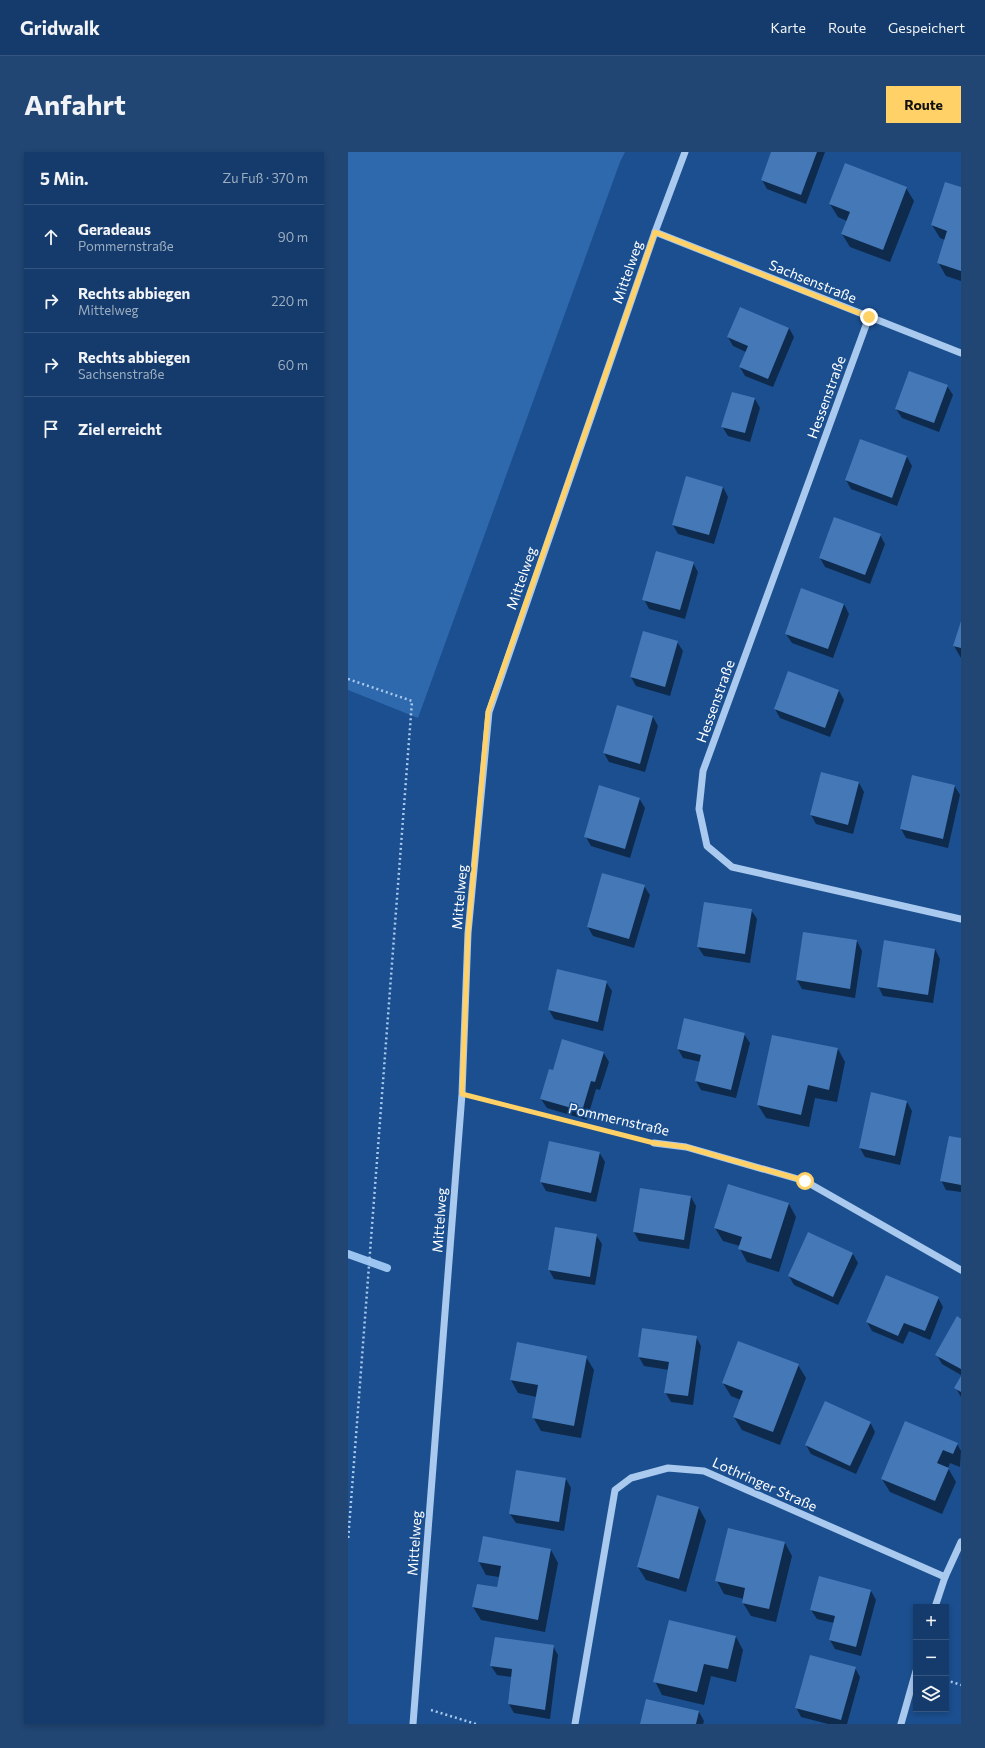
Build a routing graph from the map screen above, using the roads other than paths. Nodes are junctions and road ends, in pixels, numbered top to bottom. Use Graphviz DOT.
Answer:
graph roads {
  1 [pos="685,152"];
  2 [pos="655,232"];
  3 [pos="869,317"];
  4 [pos="961,353"];
  5 [pos="961,919"];
  6 [pos="654,1143"];
  7 [pos="961,1270"];
  8 [pos="961,1542"];
  9 [pos="945,1577"];
  10 [pos="936,1604"];
  11 [pos="914,1676"];
  12 [pos="413,1724"];
  13 [pos="575,1724"];
  14 [pos="900,1724"];
  1 -- 2 [label="street, Mittelweg"];
  2 -- 3 [label="street, Sachsenstraße"];
  2 -- 12 [label="street, Mittelweg"];
  3 -- 4 [label="street, Sachsenstraße"];
  3 -- 5 [label="street, Hessenstraße"];
  6 -- 7 [label="street, Pommernstraße"];
  8 -- 9 [label="street"];
  9 -- 10 [label="street"];
  9 -- 13 [label="street, Lothringer Straße"];
  11 -- 14 [label="street"];
}
